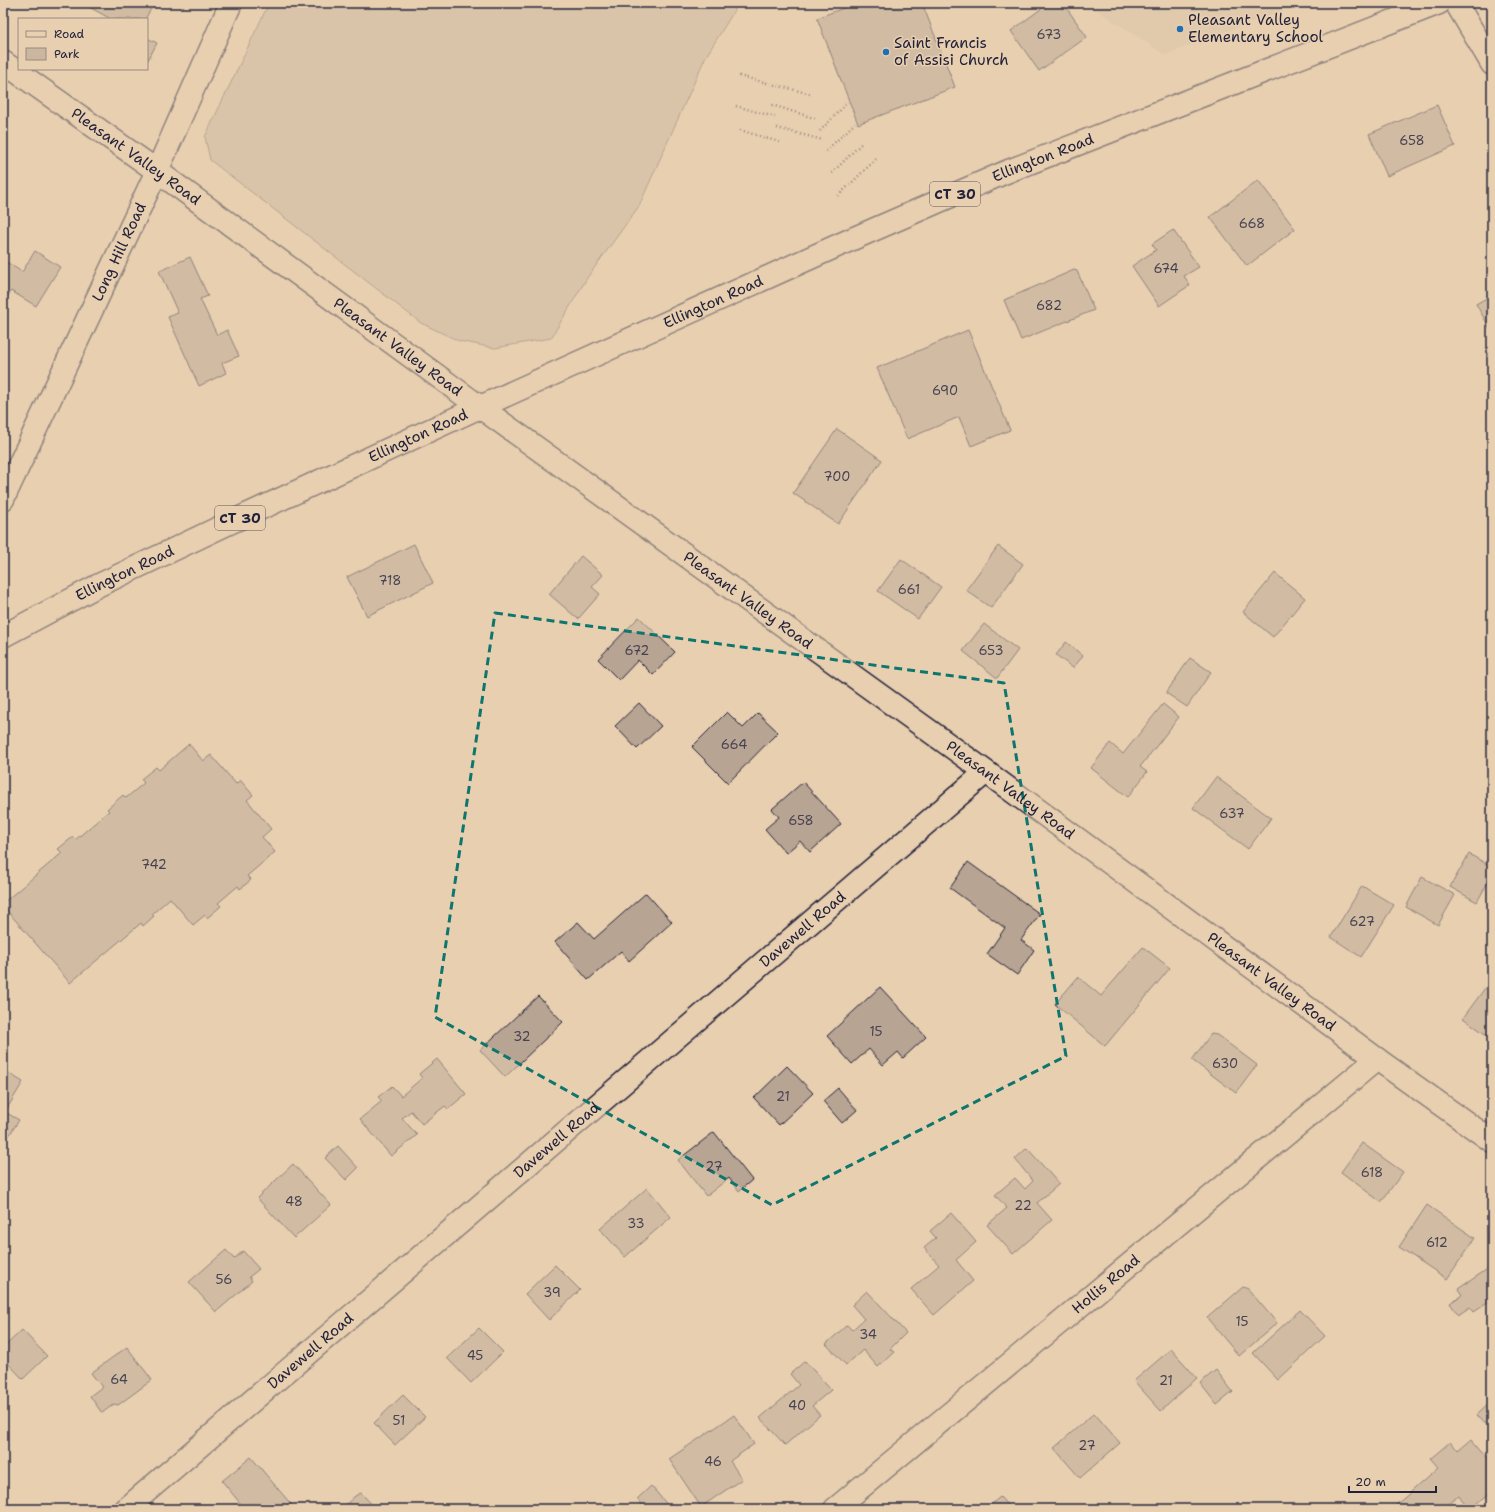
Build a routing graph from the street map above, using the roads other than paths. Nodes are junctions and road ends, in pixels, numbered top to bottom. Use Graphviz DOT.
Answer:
graph roads {
  1 [pos="231,3"];
  2 [pos="1439,3"];
  3 [pos="1456,3"];
  4 [pos="3,62"];
  5 [pos="1492,64"];
  6 [pos="157,171"];
  7 [pos="480,407"];
  8 [pos="3,499"];
  9 [pos="3,636"];
  10 [pos="986,772"];
  11 [pos="1377,1059"];
  12 [pos="1492,1141"];
  13 [pos="126,1509"];
  14 [pos="835,1509"];
  1 -- 6 [label="main road, Long Hill Road"];
  2 -- 7 [label="main road, Ellington Road / CT 30"];
  3 -- 5 [label="main road"];
  4 -- 6 [label="main road, Pleasant Valley Road"];
  6 -- 7 [label="main road, Pleasant Valley Road"];
  6 -- 8 [label="main road, Long Hill Road"];
  7 -- 9 [label="main road, Ellington Road / CT 30"];
  7 -- 10 [label="main road, Pleasant Valley Road"];
  10 -- 11 [label="main road, Pleasant Valley Road"];
  10 -- 13 [label="main road, Davewell Road"];
  11 -- 12 [label="main road, Pleasant Valley Road"];
  11 -- 14 [label="main road, Hollis Road"];
}
